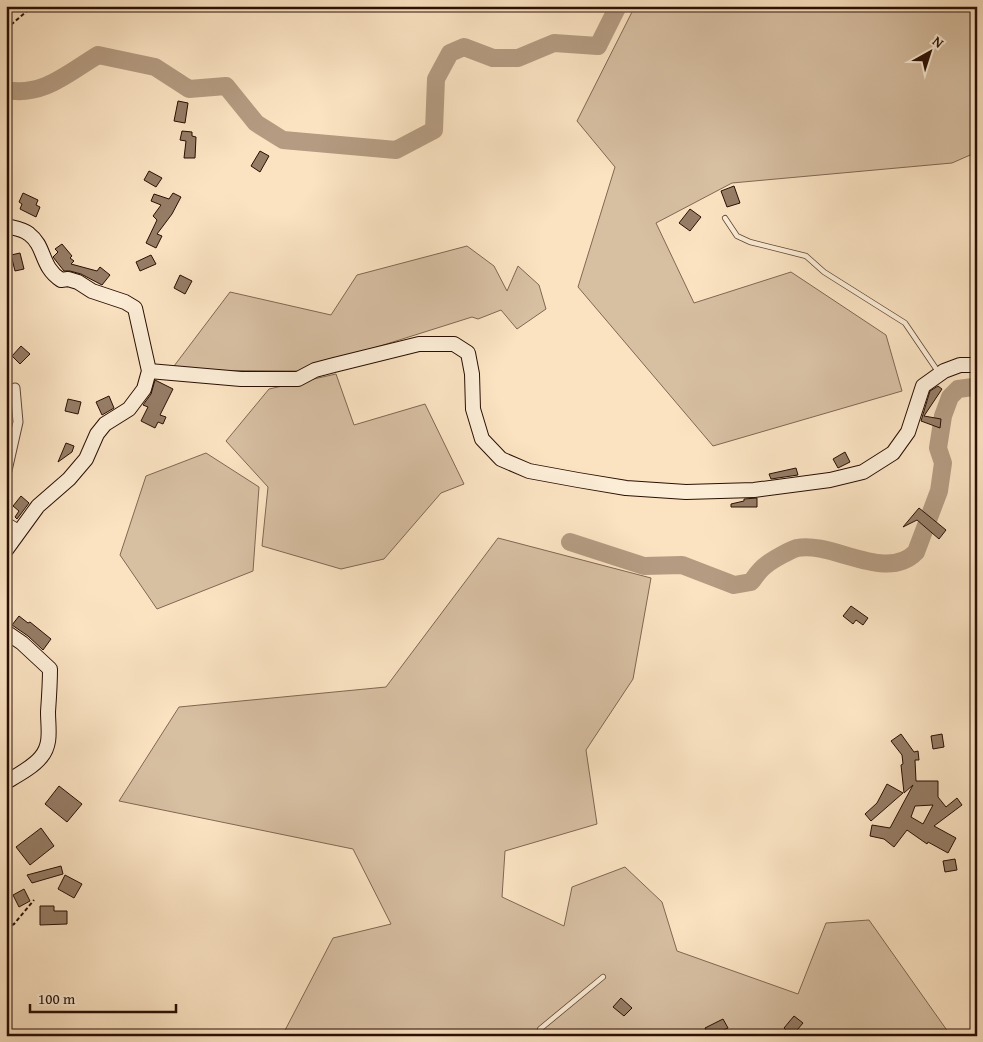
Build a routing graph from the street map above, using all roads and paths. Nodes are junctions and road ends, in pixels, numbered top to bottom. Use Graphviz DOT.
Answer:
graph roads {
  1 [pos="33,6"];
  2 [pos="6,29"];
  3 [pos="725,218"];
  4 [pos="6,226"];
  5 [pos="977,365"];
  6 [pos="149,371"];
  7 [pos="939,374"];
  8 [pos="15,388"];
  9 [pos="6,475"];
  10 [pos="6,522"];
  11 [pos="20,530"];
  12 [pos="6,550"];
  13 [pos="6,632"];
  14 [pos="6,782"];
  15 [pos="34,900"];
  16 [pos="6,928"];
  17 [pos="602,977"];
  18 [pos="539,1036"];
  1 -- 2 [label="path"];
  3 -- 7 [label="lane"];
  4 -- 6 [label="street"];
  5 -- 7 [label="street"];
  6 -- 7 [label="street"];
  6 -- 11 [label="street"];
  8 -- 9 [label="street"];
  10 -- 11 [label="street"];
  11 -- 12 [label="street"];
  13 -- 14 [label="street"];
  15 -- 16 [label="path"];
  17 -- 18 [label="lane"];
}
